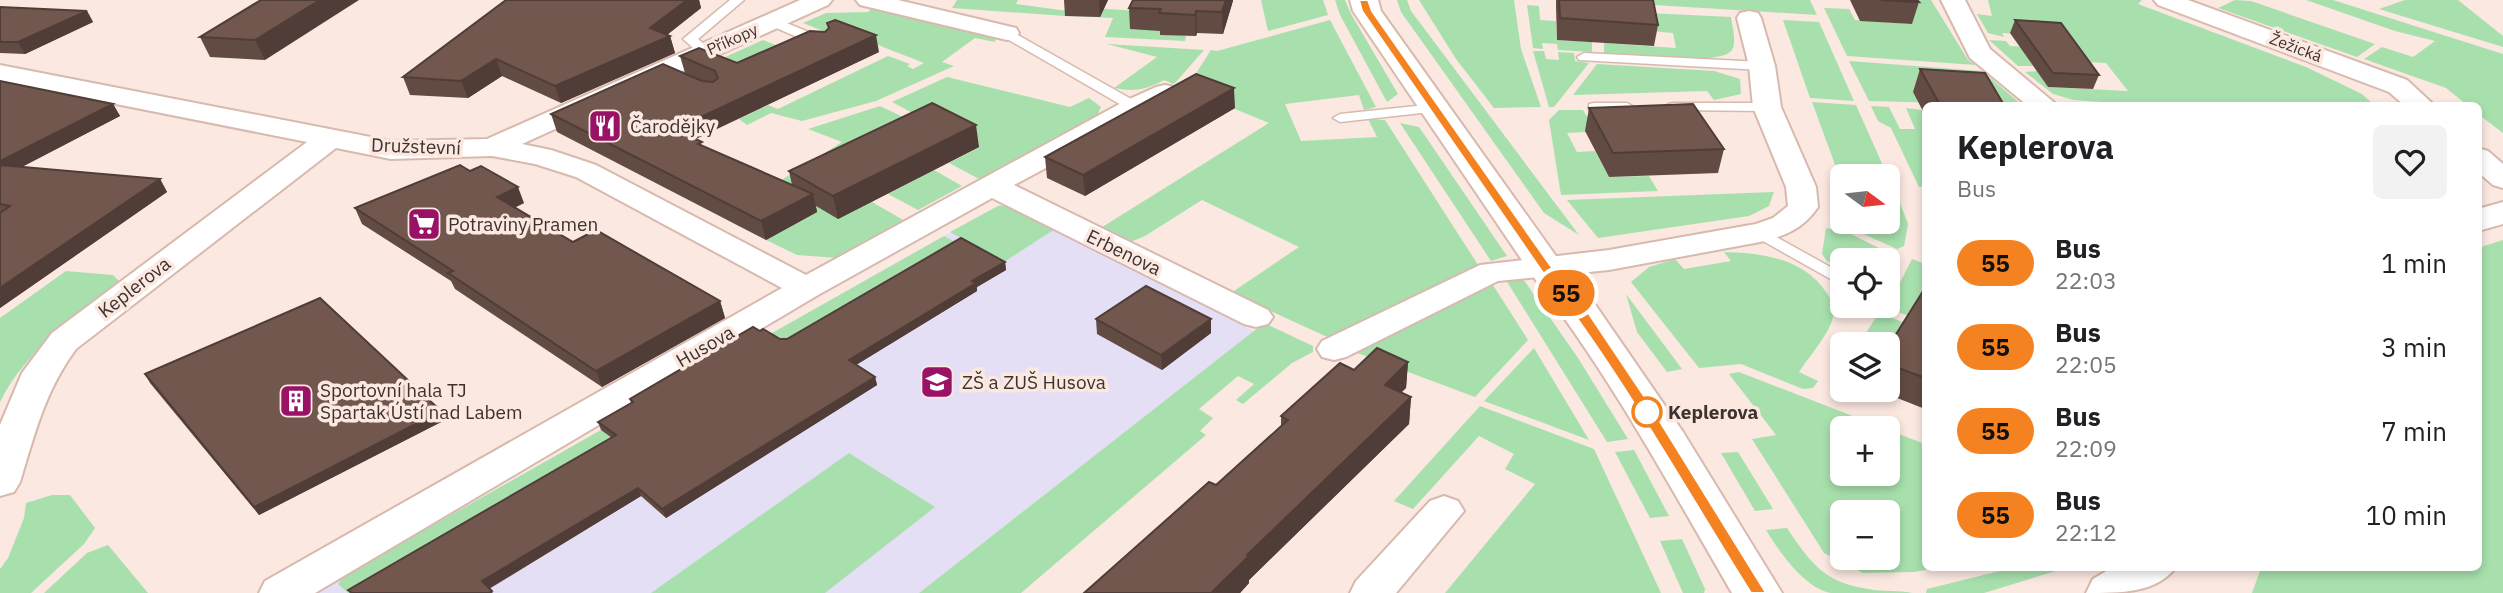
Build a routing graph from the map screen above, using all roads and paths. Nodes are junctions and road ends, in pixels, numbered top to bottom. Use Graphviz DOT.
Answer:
graph roads {
  1 [pos="738,0"];
  2 [pos="820,0"];
  3 [pos="868,0"];
  4 [pos="1364,0"];
  5 [pos="1953,0"];
  6 [pos="2166,0"];
  7 [pos="1749,18"];
  8 [pos="772,21"];
  9 [pos="1007,33"];
  10 [pos="823,43"];
  11 [pos="705,51"];
  12 [pos="1584,57"];
  13 [pos="1762,66"];
  14 [pos="0,73"];
  15 [pos="1165,93"];
  16 [pos="2039,102"];
  17 [pos="2417,102"];
  18 [pos="1135,107"];
  19 [pos="1594,107"];
  20 [pos="1768,107"];
  21 [pos="1435,108"];
  22 [pos="1340,117"];
  23 [pos="329,139"];
  24 [pos="492,147"];
  25 [pos="2482,161"];
  26 [pos="2503,179"];
  27 [pos="992,186"];
  28 [pos="2503,213"];
  29 [pos="2482,219"];
  30 [pos="1760,233"];
  31 [pos="1545,267"];
  32 [pos="1830,273"];
  33 [pos="806,288"];
  34 [pos="1256,317"];
  35 [pos="1334,349"];
  36 [pos="0,482"];
  37 [pos="1444,511"];
  38 [pos="2146,571"];
  39 [pos="281,593"];
  40 [pos="1371,593"];
  41 [pos="1757,593"];
  42 [pos="2110,593"];
  1 -- 11 [label="lane"];
  2 -- 8 [label="street, Příkopy"];
  3 -- 9 [label="street"];
  4 -- 21 [label="street"];
  5 -- 16 [label="street"];
  6 -- 17 [label="street, Žežická"];
  7 -- 13 [label="street"];
  8 -- 10 [label="lane"];
  8 -- 11 [label="street, Příkopy"];
  9 -- 18 [label="lane"];
  11 -- 24 [label="street, Příkopy"];
  12 -- 13 [label="lane"];
  13 -- 20 [label="street"];
  14 -- 23 [label="street, Družstevní"];
  15 -- 18 [label="street, Husova"];
  18 -- 27 [label="street, Husova"];
  19 -- 20 [label="lane"];
  20 -- 30 [label="street"];
  21 -- 22 [label="lane"];
  21 -- 31 [label="street"];
  23 -- 24 [label="street, Družstevní"];
  23 -- 36 [label="street, Keplerova"];
  24 -- 33 [label="street, Družstevní"];
  25 -- 26 [label="street"];
  27 -- 33 [label="street, Husova"];
  27 -- 34 [label="street, Erbenova"];
  28 -- 29 [label="street"];
  30 -- 31 [label="street"];
  30 -- 32 [label="lane"];
  31 -- 35 [label="street"];
  31 -- 41 [label="street"];
  33 -- 39 [label="street, Husova"];
  37 -- 40 [label="street"];
  38 -- 42 [label="street"];
}
